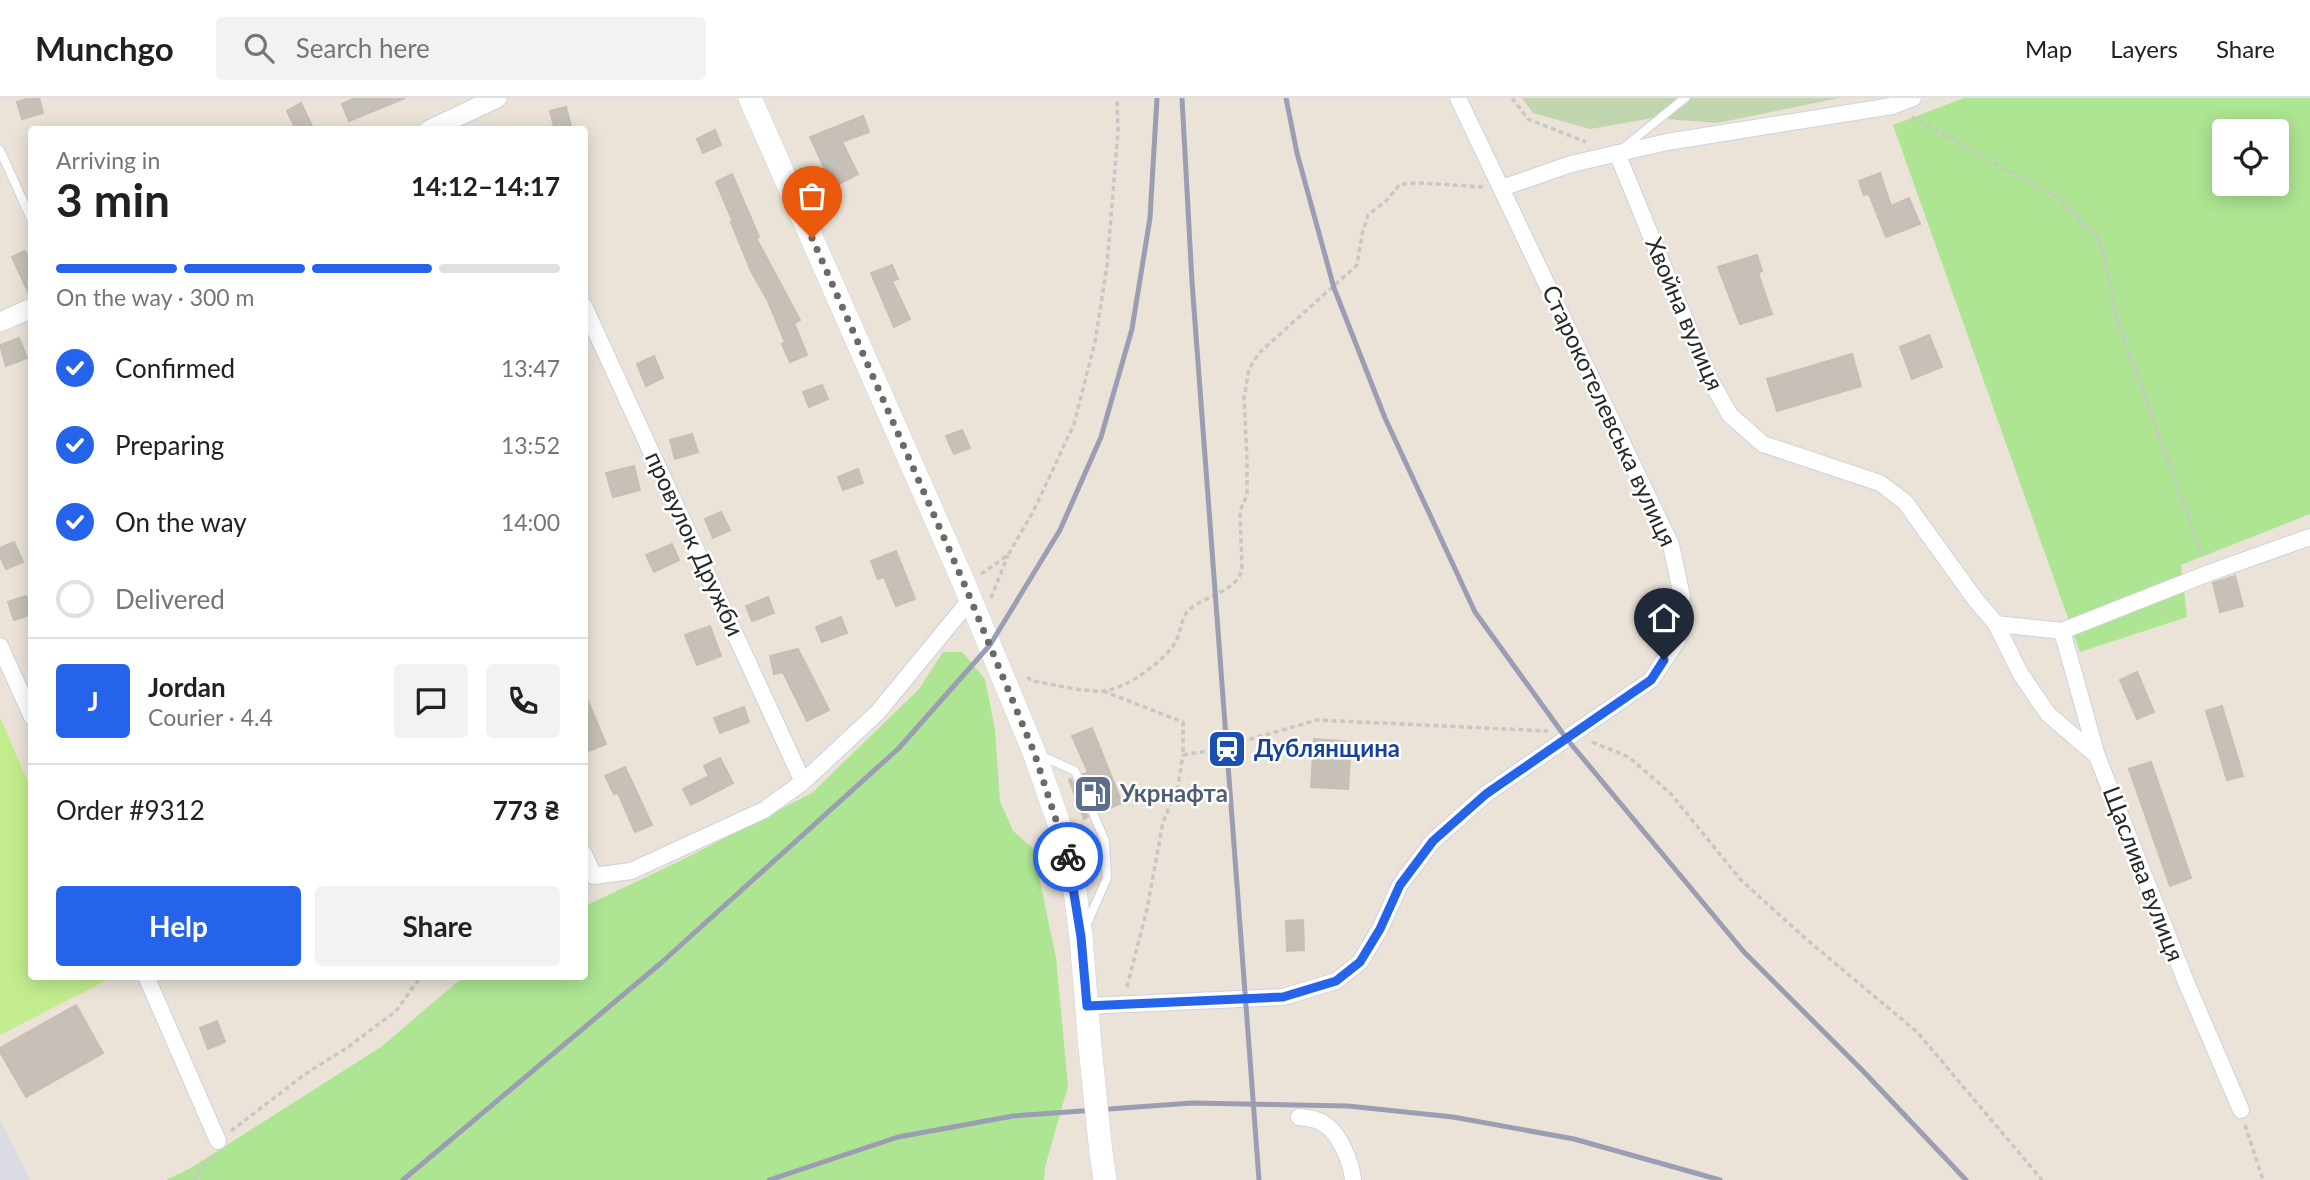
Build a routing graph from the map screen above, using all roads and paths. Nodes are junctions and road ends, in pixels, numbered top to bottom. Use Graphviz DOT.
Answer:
graph roads {
  1 [pos="497,98"];
  2 [pos="750,98"];
  3 [pos="1118,98"];
  4 [pos="1458,98"];
  5 [pos="1512,98"];
  6 [pos="1685,98"];
  7 [pos="1913,98"];
  8 [pos="1892,106"];
  9 [pos="438,126"];
  10 [pos="0,150"];
  11 [pos="1616,153"];
  12 [pos="1502,188"];
  13 [pos="28,212"];
  14 [pos="28,310"];
  15 [pos="588,315"];
  16 [pos="0,322"];
  17 [pos="2310,537"];
  18 [pos="1009,555"];
  19 [pos="2209,573"];
  20 [pos="974,596"];
  21 [pos="1996,624"];
  22 [pos="2062,631"];
  23 [pos="0,646"];
  24 [pos="1024,675"];
  25 [pos="1103,691"];
  26 [pos="28,708"];
  27 [pos="1573,734"];
  28 [pos="1034,752"];
  29 [pos="1183,755"];
  30 [pos="2097,756"];
  31 [pos="803,782"];
  32 [pos="588,863"];
  33 [pos="1081,937"];
  34 [pos="148,980"];
  35 [pos="418,980"];
  36 [pos="1121,1005"];
  37 [pos="1087,1006"];
  38 [pos="2241,1110"];
  39 [pos="1299,1117"];
  40 [pos="218,1141"];
  41 [pos="194,1180"];
  42 [pos="1105,1180"];
  43 [pos="1353,1180"];
  44 [pos="2042,1180"];
  45 [pos="2263,1180"];
  1 -- 9 [label="street"];
  2 -- 20 [label="main road"];
  3 -- 18 [label="path"];
  4 -- 12 [label="street, Старокотелевська вулиця"];
  5 -- 11 [label="path"];
  6 -- 11 [label="lane"];
  7 -- 8 [label="street"];
  8 -- 11 [label="street"];
  8 -- 19 [label="path"];
  10 -- 13 [label="lane"];
  11 -- 12 [label="street"];
  11 -- 21 [label="street, Хвойна вулиця"];
  12 -- 25 [label="path"];
  12 -- 27 [label="street, Старокотелевська вулиця"];
  14 -- 16 [label="street"];
  15 -- 31 [label="street, провулок Дружби"];
  17 -- 19 [label="street"];
  18 -- 20 [label="path"];
  18 -- 20 [label="path"];
  19 -- 22 [label="street"];
  20 -- 28 [label="main road"];
  20 -- 31 [label="street"];
  21 -- 22 [label="street"];
  21 -- 30 [label="street, Хвойна вулиця"];
  22 -- 30 [label="street, Щаслива вулиця"];
  23 -- 26 [label="street"];
  24 -- 25 [label="path"];
  25 -- 29 [label="path"];
  27 -- 29 [label="path"];
  27 -- 36 [label="street, Старокотелевська вулиця"];
  27 -- 44 [label="path"];
  28 -- 33 [label="main road"];
  28 -- 33 [label="lane"];
  29 -- 36 [label="path"];
  30 -- 38 [label="street, Щаслива вулиця"];
  31 -- 32 [label="street"];
  33 -- 37 [label="main road"];
  34 -- 40 [label="street"];
  35 -- 40 [label="path"];
  36 -- 37 [label="street, Старокотелевська вулиця"];
  37 -- 42 [label="main road, bridge"];
  38 -- 45 [label="path"];
  39 -- 43 [label="street"];
  40 -- 41 [label="path"];
}
